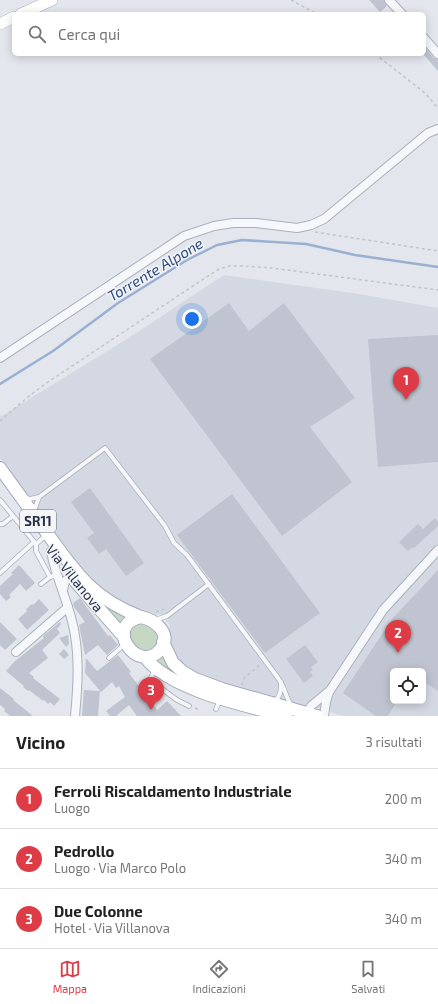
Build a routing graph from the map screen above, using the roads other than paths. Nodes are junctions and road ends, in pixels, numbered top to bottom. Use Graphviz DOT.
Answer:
graph roads {
  1 [pos="52,0"];
  2 [pos="389,0"];
  3 [pos="25,12"];
  4 [pos="400,12"];
  5 [pos="12,18"];
  6 [pos="0,24"];
  7 [pos="426,40"];
  8 [pos="438,54"];
  9 [pos="438,128"];
  10 [pos="0,358"];
  11 [pos="0,468"];
  12 [pos="0,479"];
  13 [pos="18,494"];
  14 [pos="39,497"];
  15 [pos="0,500"];
  16 [pos="34,514"];
  17 [pos="13,516"];
  18 [pos="0,524"];
  19 [pos="38,542"];
  20 [pos="438,550"];
  21 [pos="56,551"];
  22 [pos="0,573"];
  23 [pos="53,576"];
  24 [pos="71,576"];
  25 [pos="41,584"];
  26 [pos="209,584"];
  27 [pos="63,590"];
  28 [pos="68,607"];
  29 [pos="167,616"];
  30 [pos="149,617"];
  31 [pos="162,636"];
  32 [pos="125,640"];
  33 [pos="16,652"];
  34 [pos="146,657"];
  35 [pos="109,658"];
  36 [pos="156,668"];
  37 [pos="281,682"];
  38 [pos="329,692"];
  39 [pos="272,703"];
  40 [pos="189,706"];
  41 [pos="290,713"];
  42 [pos="312,714"];
  43 [pos="75,716"];
  44 [pos="324,716"];
  1 -- 3 [label="street"];
  2 -- 4 [label="street"];
  5 -- 6 [label="street"];
  7 -- 8 [label="street"];
  9 -- 10 [label="street"];
  11 -- 13 [label="main road, Via Villanova / SR11"];
  12 -- 19 [label="main road, Via Villanova / SR11"];
  13 -- 14 [label="lane"];
  13 -- 16 [label="main road, Via Villanova / SR11"];
  14 -- 16 [label="lane"];
  14 -- 26 [label="lane"];
  15 -- 17 [label="lane"];
  16 -- 21 [label="main road, Via Villanova / SR11"];
  17 -- 18 [label="lane"];
  17 -- 19 [label="lane"];
  19 -- 21 [label="main road, Via Villanova / SR11"];
  19 -- 22 [label="lane"];
  19 -- 23 [label="lane"];
  20 -- 38 [label="street"];
  21 -- 23 [label="street"];
  21 -- 24 [label="main road, Via Villanova / SR11"];
  21 -- 30 [label="main road, Via Villanova / SR11"];
  23 -- 25 [label="lane"];
  23 -- 27 [label="street"];
  24 -- 27 [label="street"];
  24 -- 32 [label="main road, Via Villanova / SR11"];
  26 -- 29 [label="lane"];
  26 -- 37 [label="lane"];
  27 -- 28 [label="street"];
  28 -- 33 [label="street"];
  28 -- 43 [label="street"];
  29 -- 30 [label="lane"];
  29 -- 31 [label="lane"];
  30 -- 31 [label="main road, SR11"];
  30 -- 32 [label="main road"];
  31 -- 34 [label="main road"];
  31 -- 39 [label="main road, SR11"];
  32 -- 34 [label="main road, SR11"];
  32 -- 35 [label="lane"];
  34 -- 36 [label="main road, SR11"];
  36 -- 40 [label="lane"];
  36 -- 41 [label="main road, SR11"];
  37 -- 39 [label="lane"];
  37 -- 41 [label="lane"];
  38 -- 42 [label="street"];
  38 -- 44 [label="street"];
  39 -- 41 [label="main road, SR11"];
  41 -- 42 [label="main road, SR11"];
}
